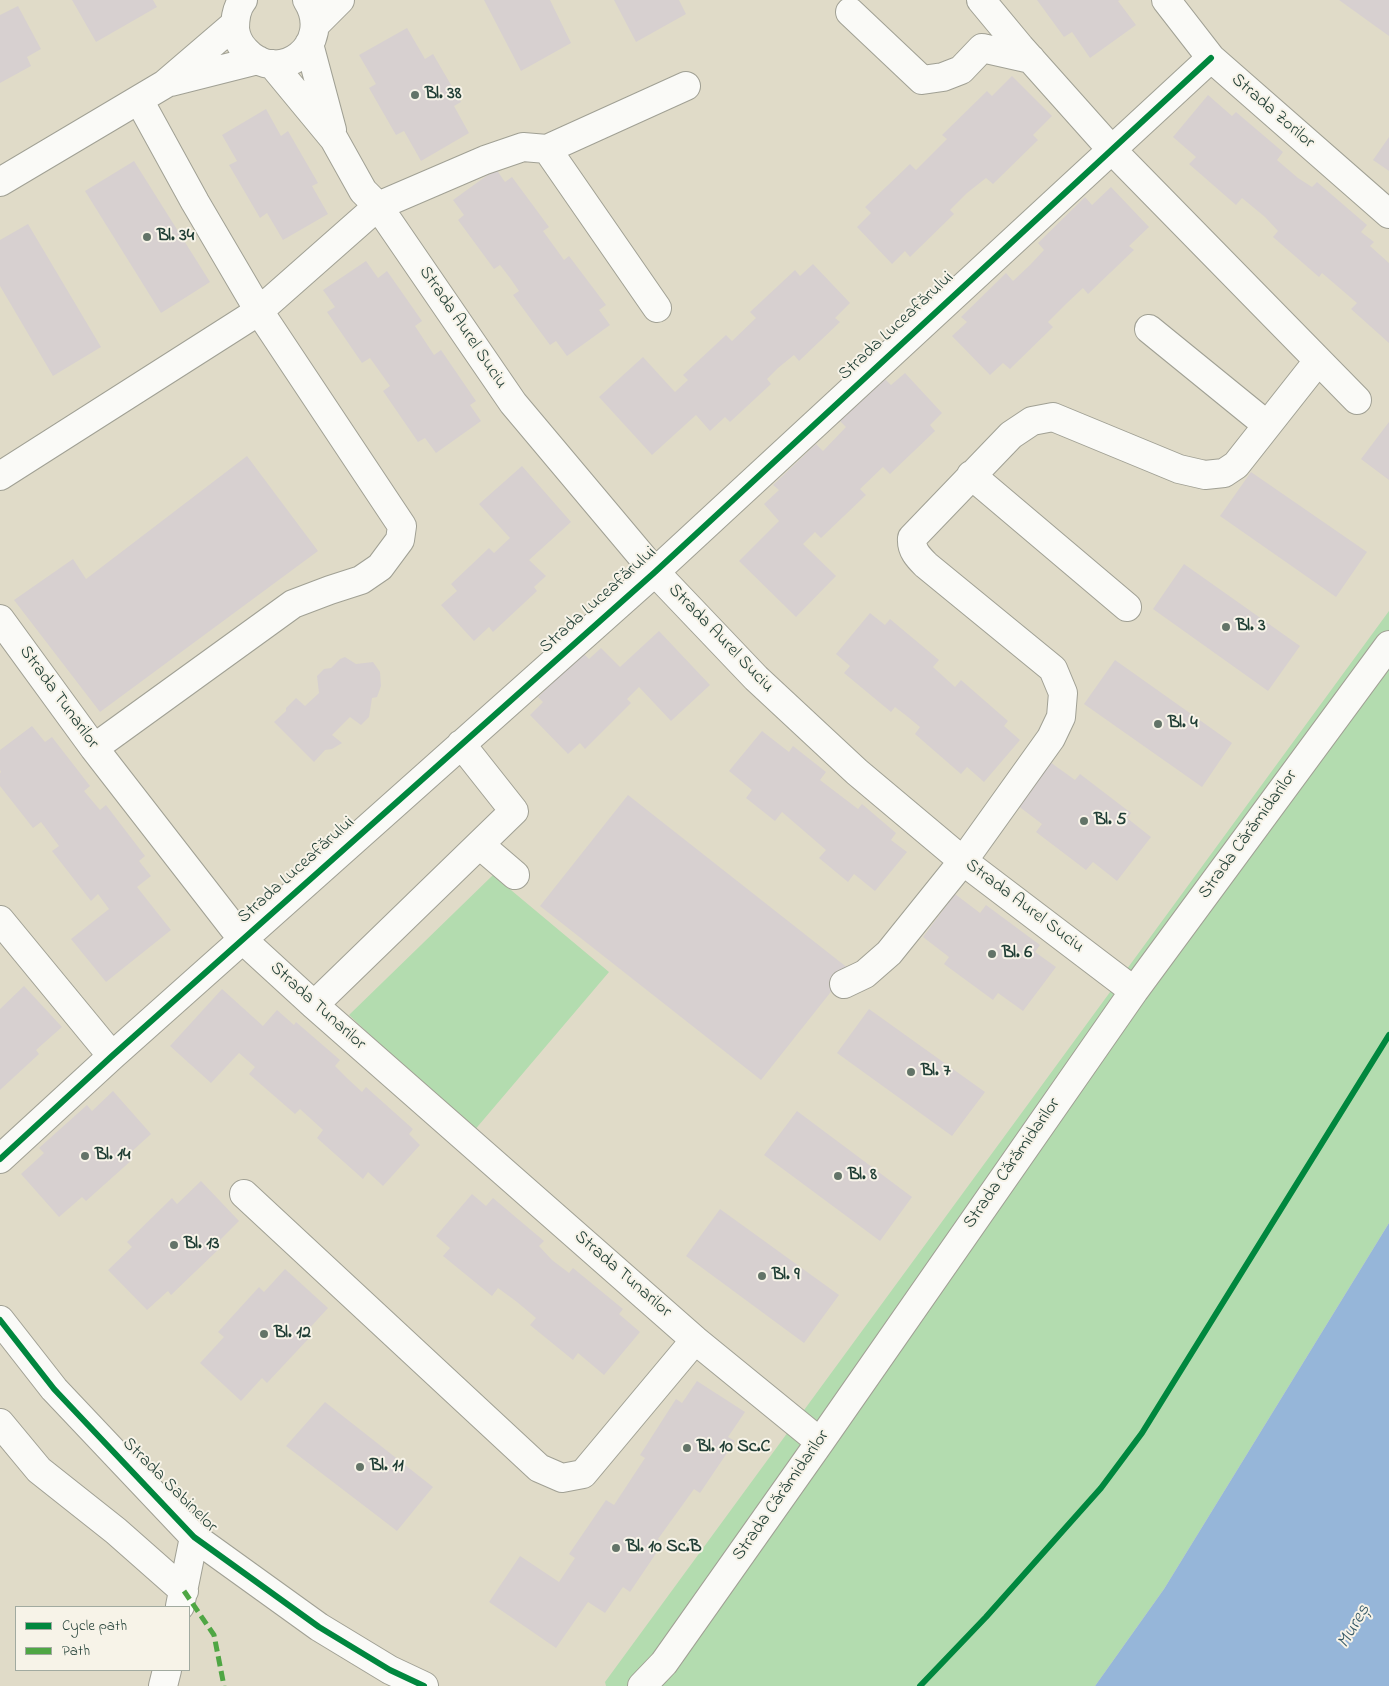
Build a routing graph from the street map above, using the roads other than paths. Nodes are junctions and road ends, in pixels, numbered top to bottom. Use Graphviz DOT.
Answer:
graph roads {
  1 [pos="340,0"];
  2 [pos="982,0"];
  3 [pos="1166,0"];
  4 [pos="240,7"];
  5 [pos="850,12"];
  6 [pos="311,23"];
  7 [pos="1211,58"];
  8 [pos="1031,59"];
  9 [pos="265,62"];
  10 [pos="165,84"];
  11 [pos="686,86"];
  12 [pos="139,100"];
  13 [pos="334,139"];
  14 [pos="547,149"];
  15 [pos="1111,149"];
  16 [pos="0,182"];
  17 [pos="378,206"];
  18 [pos="1389,214"];
  19 [pos="657,308"];
  20 [pos="259,310"];
  21 [pos="1149,328"];
  22 [pos="1318,361"];
  23 [pos="1357,400"];
  24 [pos="1267,426"];
  25 [pos="971,475"];
  26 [pos="0,476"];
  27 [pos="655,572"];
  28 [pos="1128,608"];
  29 [pos="0,619"];
  30 [pos="1389,645"];
  31 [pos="461,744"];
  32 [pos="94,748"];
  33 [pos="480,845"];
  34 [pos="964,861"];
  35 [pos="515,875"];
  36 [pos="0,920"];
  37 [pos="243,940"];
  38 [pos="844,984"];
  39 [pos="1134,991"];
  40 [pos="314,1005"];
  41 [pos="112,1056"];
  42 [pos="0,1160"];
  43 [pos="244,1194"];
  44 [pos="0,1320"];
  45 [pos="695,1340"];
  46 [pos="0,1423"];
  47 [pos="820,1442"];
  48 [pos="194,1537"];
  49 [pos="182,1599"];
  50 [pos="167,1671"];
  51 [pos="163,1686"];
  52 [pos="424,1686"];
  53 [pos="642,1686"];
  1 -- 6 [label="street"];
  2 -- 8 [label="street"];
  3 -- 7 [label="street, Strada Zorilor"];
  4 -- 9 [label="street, Strada Aurel Suciu"];
  4 -- 10 [label="street"];
  5 -- 8 [label="street"];
  6 -- 9 [label="street"];
  6 -- 13 [label="street, Strada Aurel Suciu"];
  7 -- 15 [label="street, Strada Luceafărului"];
  7 -- 18 [label="street, Strada Zorilor"];
  8 -- 15 [label="street"];
  9 -- 10 [label="street"];
  9 -- 13 [label="street, Strada Aurel Suciu"];
  10 -- 12 [label="street"];
  11 -- 14 [label="street"];
  12 -- 16 [label="street"];
  12 -- 20 [label="street"];
  13 -- 17 [label="street, Strada Aurel Suciu"];
  14 -- 17 [label="street"];
  14 -- 19 [label="street"];
  15 -- 22 [label="street"];
  15 -- 27 [label="street, Strada Luceafărului"];
  17 -- 20 [label="street"];
  17 -- 27 [label="street, Strada Aurel Suciu"];
  20 -- 26 [label="street"];
  20 -- 32 [label="street"];
  21 -- 24 [label="street"];
  22 -- 23 [label="street"];
  22 -- 24 [label="street"];
  24 -- 25 [label="street"];
  25 -- 28 [label="street"];
  25 -- 34 [label="street"];
  27 -- 31 [label="street, Strada Luceafărului"];
  27 -- 34 [label="street, Strada Aurel Suciu"];
  29 -- 32 [label="street, Strada Tunarilor"];
  30 -- 39 [label="street, Strada Cărămidarilor"];
  31 -- 33 [label="street"];
  31 -- 37 [label="street, Strada Luceafărului"];
  32 -- 37 [label="street, Strada Tunarilor"];
  33 -- 35 [label="street"];
  33 -- 40 [label="street"];
  34 -- 38 [label="street"];
  34 -- 39 [label="street, Strada Aurel Suciu"];
  36 -- 41 [label="street"];
  37 -- 40 [label="street, Strada Tunarilor"];
  37 -- 41 [label="street, Strada Luceafărului"];
  39 -- 47 [label="street, Strada Cărămidarilor"];
  40 -- 45 [label="street, Strada Tunarilor"];
  41 -- 42 [label="street, Strada Luceafărului"];
  43 -- 45 [label="street"];
  44 -- 48 [label="street, Strada Sabinelor"];
  45 -- 47 [label="street, Strada Tunarilor"];
  46 -- 49 [label="street"];
  47 -- 53 [label="street, Strada Cărămidarilor"];
  48 -- 49 [label="street"];
  48 -- 52 [label="street, Strada Sabinelor"];
  50 -- 51 [label="street"];
}
